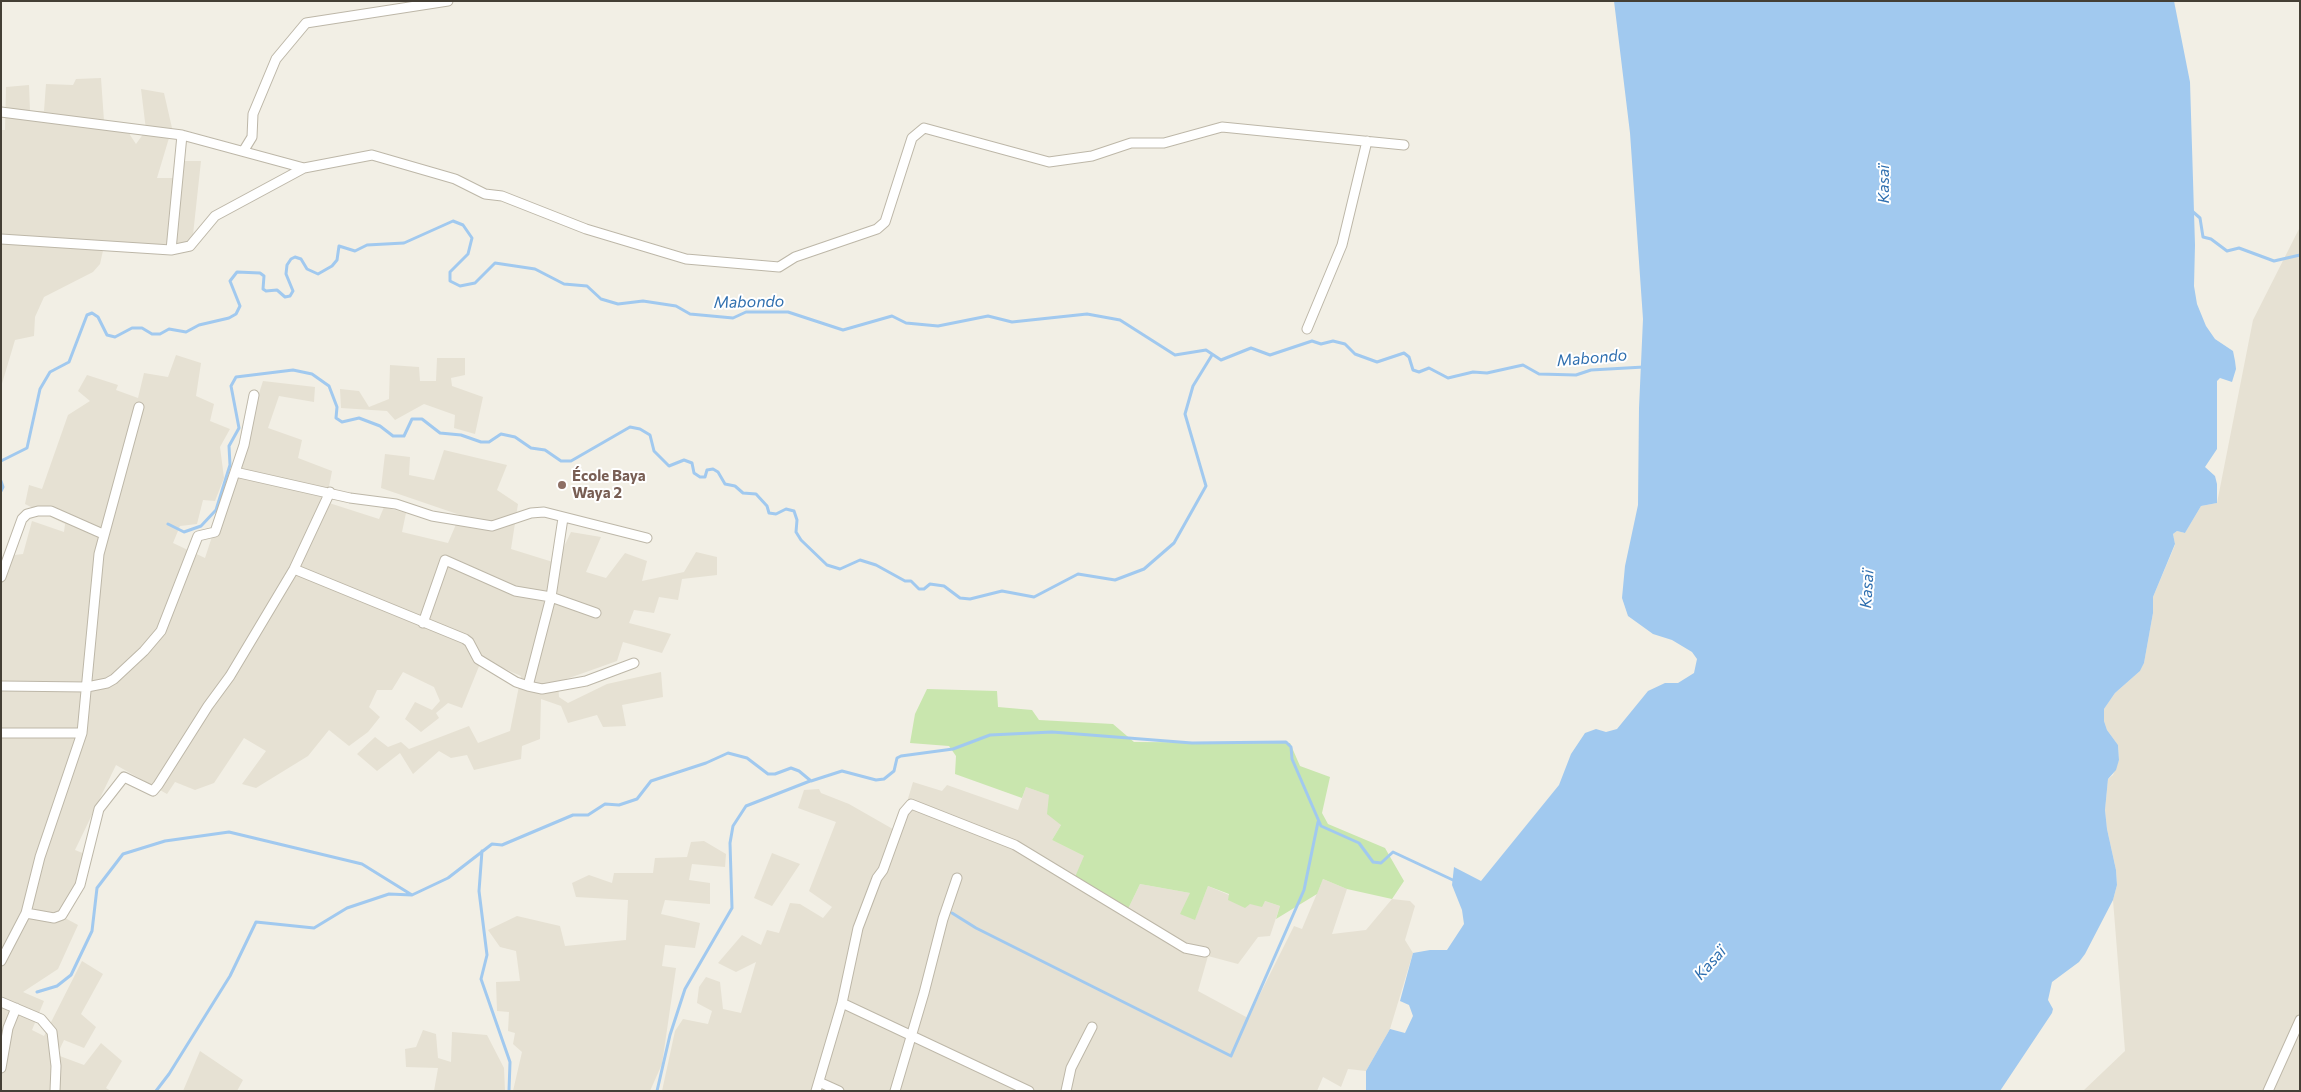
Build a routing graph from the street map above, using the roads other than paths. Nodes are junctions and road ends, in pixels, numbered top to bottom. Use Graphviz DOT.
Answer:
graph roads {
  1 [pos="448,1"];
  2 [pos="1,112"];
  3 [pos="182,136"];
  4 [pos="1367,141"];
  5 [pos="1404,145"];
  6 [pos="244,150"];
  7 [pos="304,168"];
  8 [pos="1,239"];
  9 [pos="171,250"];
  10 [pos="1307,329"];
  11 [pos="254,395"];
  12 [pos="139,407"];
  13 [pos="234,472"];
  14 [pos="330,492"];
  15 [pos="563,518"];
  16 [pos="103,534"];
  17 [pos="647,538"];
  18 [pos="294,569"];
  19 [pos="1,577"];
  20 [pos="551,597"];
  21 [pos="596,613"];
  22 [pos="423,623"];
  23 [pos="634,663"];
  24 [pos="1,686"];
  25 [pos="528,686"];
  26 [pos="88,687"];
  27 [pos="1,733"];
  28 [pos="82,733"];
  29 [pos="957,878"];
  30 [pos="26,913"];
  31 [pos="1205,952"];
  32 [pos="1,961"];
  33 [pos="1,1002"];
  34 [pos="842,1003"];
  35 [pos="16,1008"];
  36 [pos="2300,1020"];
  37 [pos="1092,1026"];
  38 [pos="911,1035"];
  39 [pos="1,1068"];
  40 [pos="818,1086"];
  41 [pos="55,1091"];
  42 [pos="839,1091"];
  43 [pos="895,1091"];
  44 [pos="1029,1091"];
  45 [pos="1066,1091"];
  46 [pos="2268,1091"];
  1 -- 6 [label="street"];
  2 -- 3 [label="street"];
  3 -- 6 [label="street"];
  3 -- 9 [label="street"];
  4 -- 5 [label="street"];
  4 -- 7 [label="street"];
  4 -- 10 [label="street"];
  6 -- 7 [label="street"];
  7 -- 9 [label="street"];
  8 -- 9 [label="street"];
  11 -- 13 [label="street"];
  12 -- 16 [label="street"];
  13 -- 14 [label="street"];
  13 -- 26 [label="street"];
  14 -- 15 [label="street"];
  14 -- 18 [label="street"];
  15 -- 17 [label="street"];
  15 -- 20 [label="street"];
  16 -- 19 [label="street"];
  16 -- 26 [label="street"];
  18 -- 22 [label="street"];
  18 -- 30 [label="street"];
  20 -- 21 [label="street"];
  20 -- 22 [label="street"];
  20 -- 25 [label="street"];
  22 -- 25 [label="street"];
  23 -- 25 [label="street"];
  24 -- 26 [label="street"];
  26 -- 28 [label="street"];
  27 -- 28 [label="street"];
  28 -- 30 [label="street"];
  29 -- 38 [label="street"];
  30 -- 32 [label="street"];
  31 -- 34 [label="street"];
  33 -- 35 [label="street"];
  34 -- 38 [label="street"];
  34 -- 40 [label="street"];
  35 -- 39 [label="street"];
  35 -- 41 [label="street"];
  36 -- 46 [label="street"];
  37 -- 45 [label="street"];
  38 -- 43 [label="street"];
  38 -- 44 [label="street"];
  40 -- 42 [label="street"];
}
